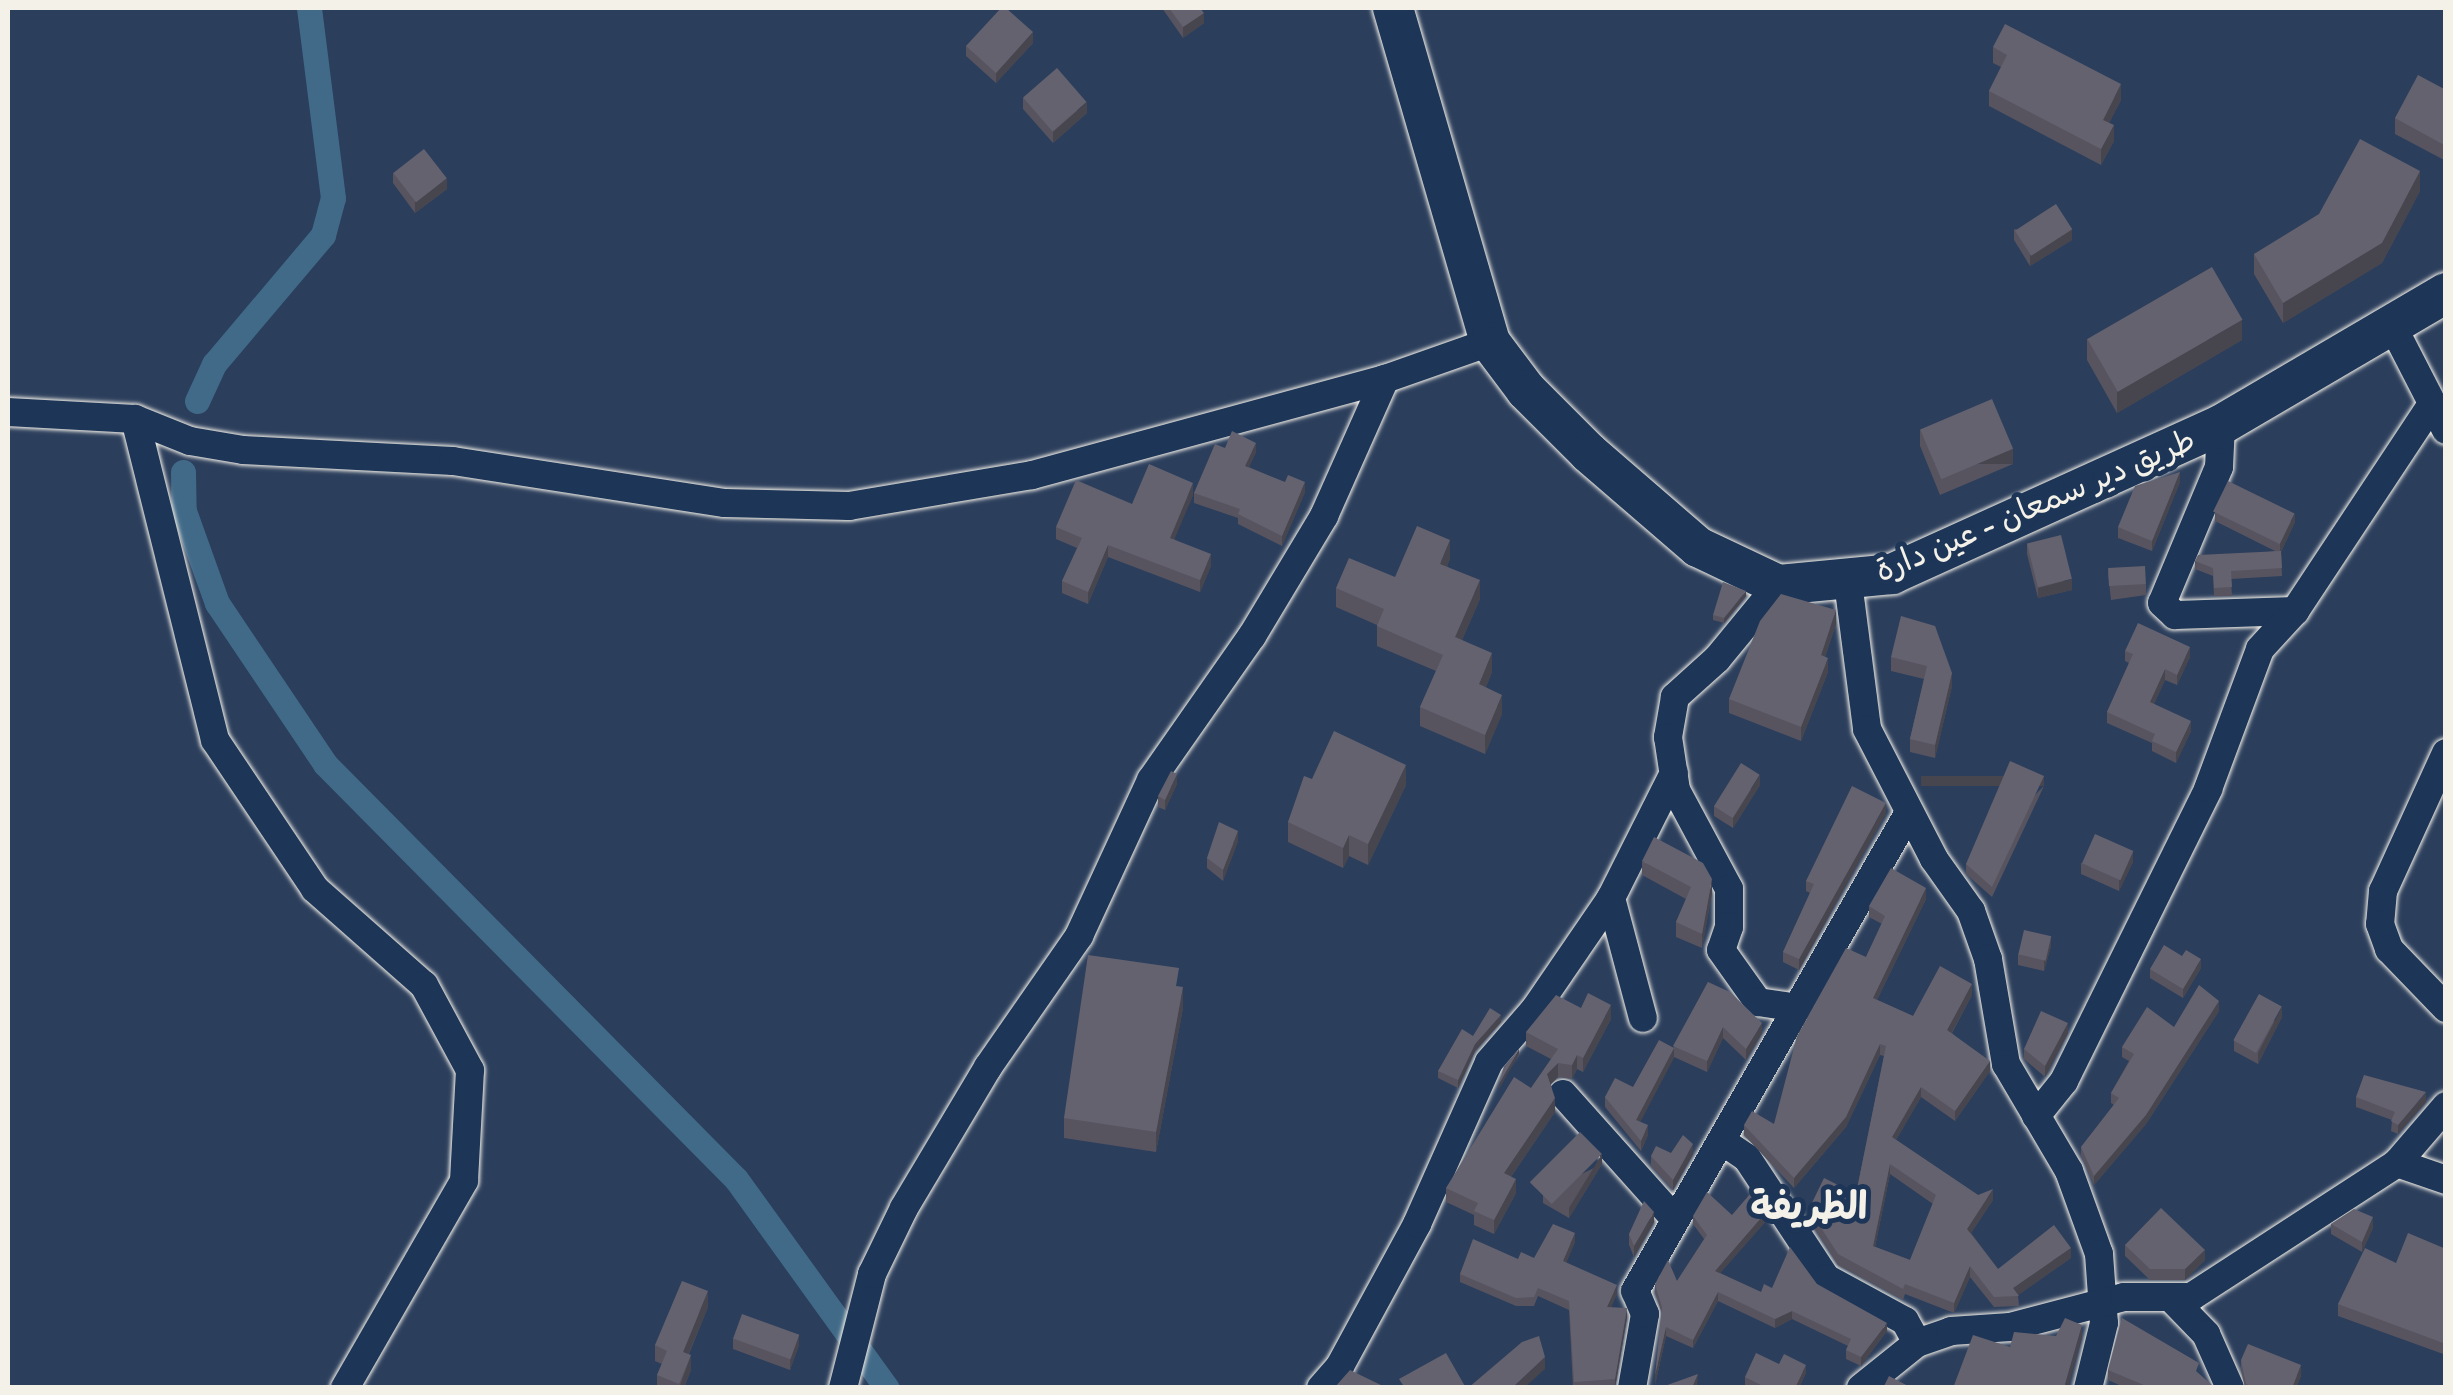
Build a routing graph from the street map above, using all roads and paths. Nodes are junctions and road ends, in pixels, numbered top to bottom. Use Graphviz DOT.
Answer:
graph roads {
  1 [pos="1392,8"];
  2 [pos="2446,294"];
  3 [pos="2390,323"];
  4 [pos="1490,342"];
  5 [pos="1385,378"];
  6 [pos="2432,404"];
  7 [pos="8,412"];
  8 [pos="135,419"];
  9 [pos="2222,425"];
  10 [pos="2446,430"];
  11 [pos="1848,582"];
  12 [pos="1778,585"];
  13 [pos="2296,612"];
  14 [pos="2446,753"];
  15 [pos="1674,773"];
  16 [pos="1908,814"];
  17 [pos="1611,898"];
  18 [pos="1798,1008"];
  19 [pos="2446,1008"];
  20 [pos="1643,1018"];
  21 [pos="1564,1094"];
  22 [pos="2446,1106"];
  23 [pos="2036,1116"];
  24 [pos="1722,1141"];
  25 [pos="2397,1163"];
  26 [pos="2446,1180"];
  27 [pos="1674,1218"];
  28 [pos="2172,1298"];
  29 [pos="2104,1303"];
  30 [pos="1917,1343"];
  31 [pos="846,1378"];
  32 [pos="345,1388"];
  33 [pos="1321,1388"];
  34 [pos="1632,1388"];
  35 [pos="1862,1388"];
  36 [pos="2088,1388"];
  37 [pos="2230,1388"];
  1 -- 4 [label="main road, طريق دير سمعان - عين دارة"];
  2 -- 3 [label="main road, طريق دير سمعان - عين دارة"];
  3 -- 6 [label="street"];
  3 -- 9 [label="main road, طريق دير سمعان - عين دارة"];
  4 -- 5 [label="street"];
  4 -- 12 [label="main road, طريق دير سمعان - عين دارة"];
  5 -- 8 [label="street"];
  5 -- 31 [label="street"];
  6 -- 10 [label="street"];
  6 -- 13 [label="street"];
  7 -- 8 [label="street"];
  8 -- 32 [label="street"];
  9 -- 11 [label="main road, طريق دير سمعان - عين دارة"];
  9 -- 13 [label="street"];
  11 -- 12 [label="main road, طريق دير سمعان - عين دارة"];
  11 -- 16 [label="street"];
  12 -- 15 [label="street"];
  13 -- 23 [label="street"];
  14 -- 19 [label="street"];
  15 -- 17 [label="street"];
  15 -- 18 [label="street"];
  16 -- 18 [label="street"];
  16 -- 23 [label="street"];
  17 -- 20 [label="street"];
  17 -- 33 [label="street"];
  18 -- 24 [label="street"];
  21 -- 27 [label="street"];
  22 -- 25 [label="street"];
  23 -- 29 [label="street"];
  24 -- 27 [label="street"];
  24 -- 30 [label="street"];
  25 -- 26 [label="street"];
  25 -- 28 [label="street"];
  27 -- 34 [label="street"];
  28 -- 29 [label="street"];
  28 -- 37 [label="street"];
  29 -- 30 [label="street"];
  29 -- 36 [label="street"];
  30 -- 35 [label="street"];
}
